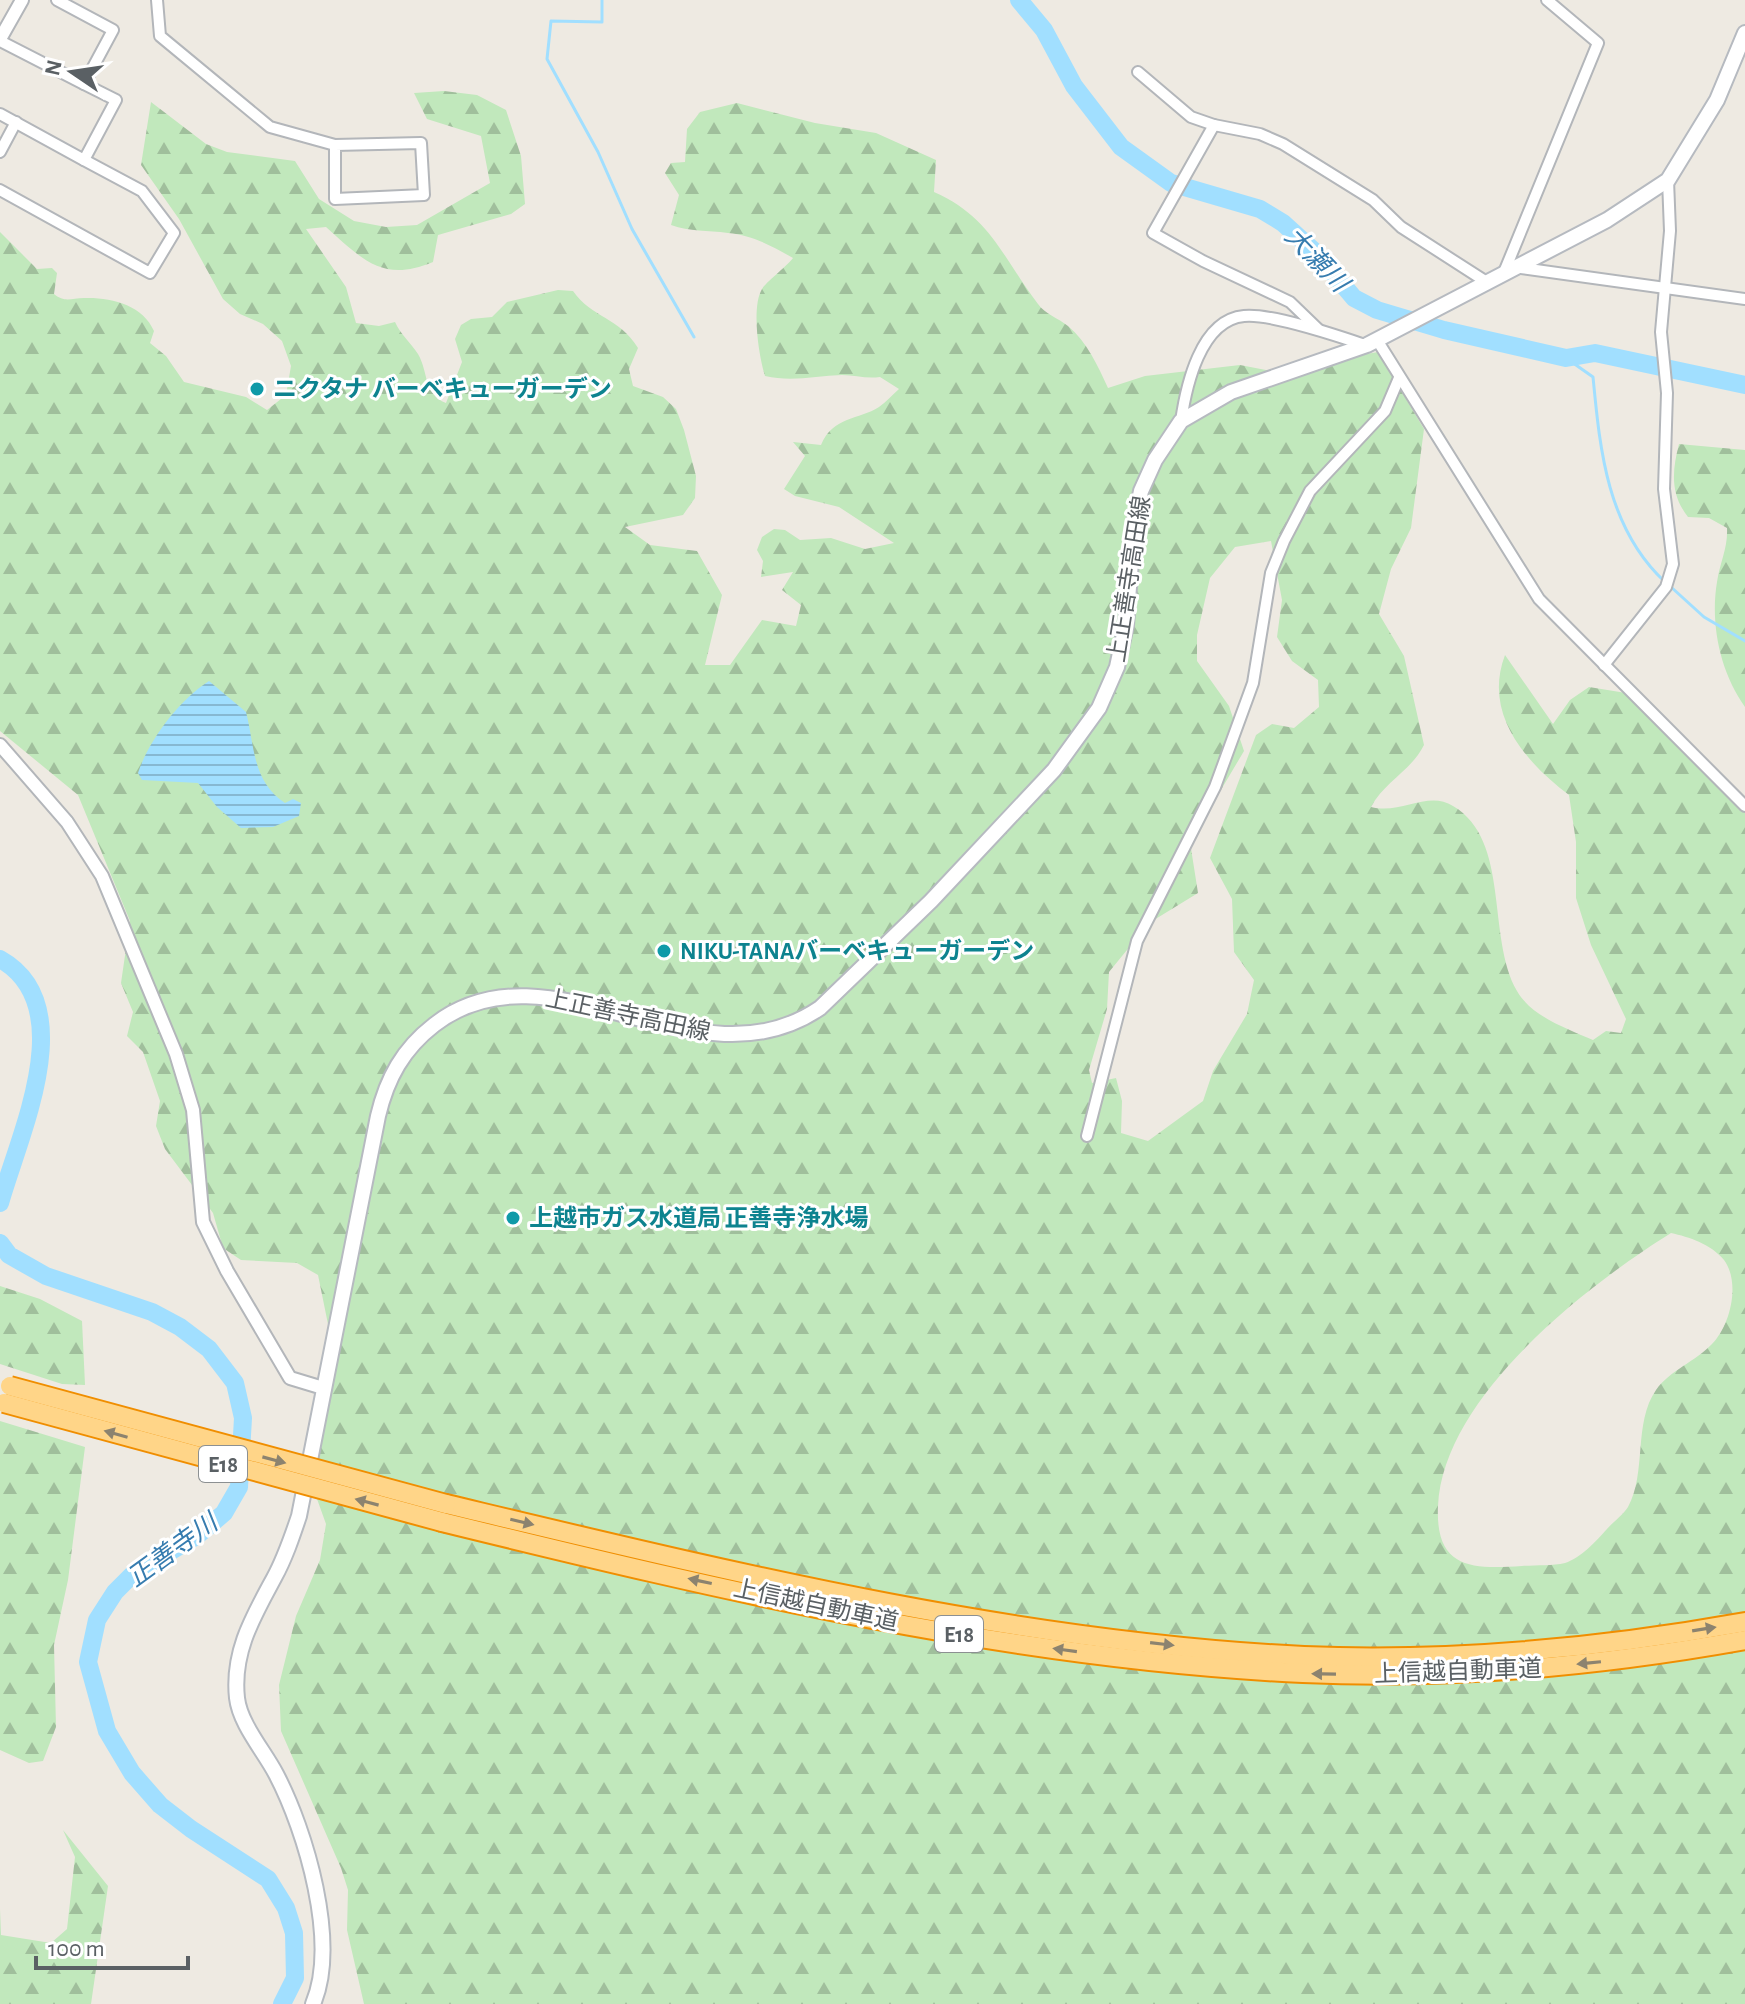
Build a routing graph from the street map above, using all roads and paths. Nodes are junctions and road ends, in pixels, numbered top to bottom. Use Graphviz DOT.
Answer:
graph roads {
  1 [pos="22,0"];
  2 [pos="57,0"];
  3 [pos="157,0"];
  4 [pos="1547,0"];
  5 [pos="1745,33"];
  6 [pos="0,40"];
  7 [pos="1138,72"];
  8 [pos="84,84"];
  9 [pos="0,114"];
  10 [pos="16,122"];
  11 [pos="1214,125"];
  12 [pos="335,145"];
  13 [pos="0,152"];
  14 [pos="84,160"];
  15 [pos="1668,180"];
  16 [pos="0,190"];
  17 [pos="1509,268"];
  18 [pos="1485,281"];
  19 [pos="1665,289"];
  20 [pos="1745,299"];
  21 [pos="1318,329"];
  22 [pos="1372,342"];
  23 [pos="1399,378"];
  24 [pos="1181,421"];
  25 [pos="1604,665"];
  26 [pos="0,745"];
  27 [pos="1745,806"];
  28 [pos="1087,1136"];
  29 [pos="323,1388"];
  30 [pos="4,1393"];
  31 [pos="1745,1622"];
  32 [pos="1745,1640"];
  33 [pos="1665,1644"];
  34 [pos="313,2004"];
  1 -- 6 [label="street"];
  2 -- 8 [label="street"];
  3 -- 12 [label="street"];
  4 -- 17 [label="street"];
  5 -- 15 [label="main road, 上正善寺高田線"];
  6 -- 8 [label="street"];
  7 -- 11 [label="street"];
  8 -- 14 [label="street"];
  9 -- 10 [label="street"];
  10 -- 13 [label="street"];
  10 -- 14 [label="street"];
  11 -- 18 [label="street"];
  11 -- 21 [label="street"];
  12 -- 12 [label="street"];
  14 -- 16 [label="street"];
  15 -- 17 [label="main road, 上正善寺高田線"];
  15 -- 19 [label="street"];
  17 -- 18 [label="main road, 上正善寺高田線"];
  17 -- 19 [label="street"];
  18 -- 22 [label="main road, 上正善寺高田線"];
  19 -- 20 [label="street"];
  19 -- 25 [label="street"];
  21 -- 22 [label="street"];
  21 -- 24 [label="street"];
  22 -- 23 [label="street"];
  22 -- 24 [label="main road, 上正善寺高田線"];
  23 -- 25 [label="street"];
  23 -- 28 [label="street"];
  24 -- 29 [label="main road, 上正善寺高田線"];
  25 -- 27 [label="street"];
  26 -- 29 [label="street"];
  29 -- 34 [label="main road, 上正善寺高田線"];
  30 -- 33 [label="highway, 上信越自動車道 / E18, bridge"];
  33 -- 31 [label="highway, 上信越自動車道 / E18, one-way"];
  32 -- 33 [label="highway, 上信越自動車道 / E18"];
}
